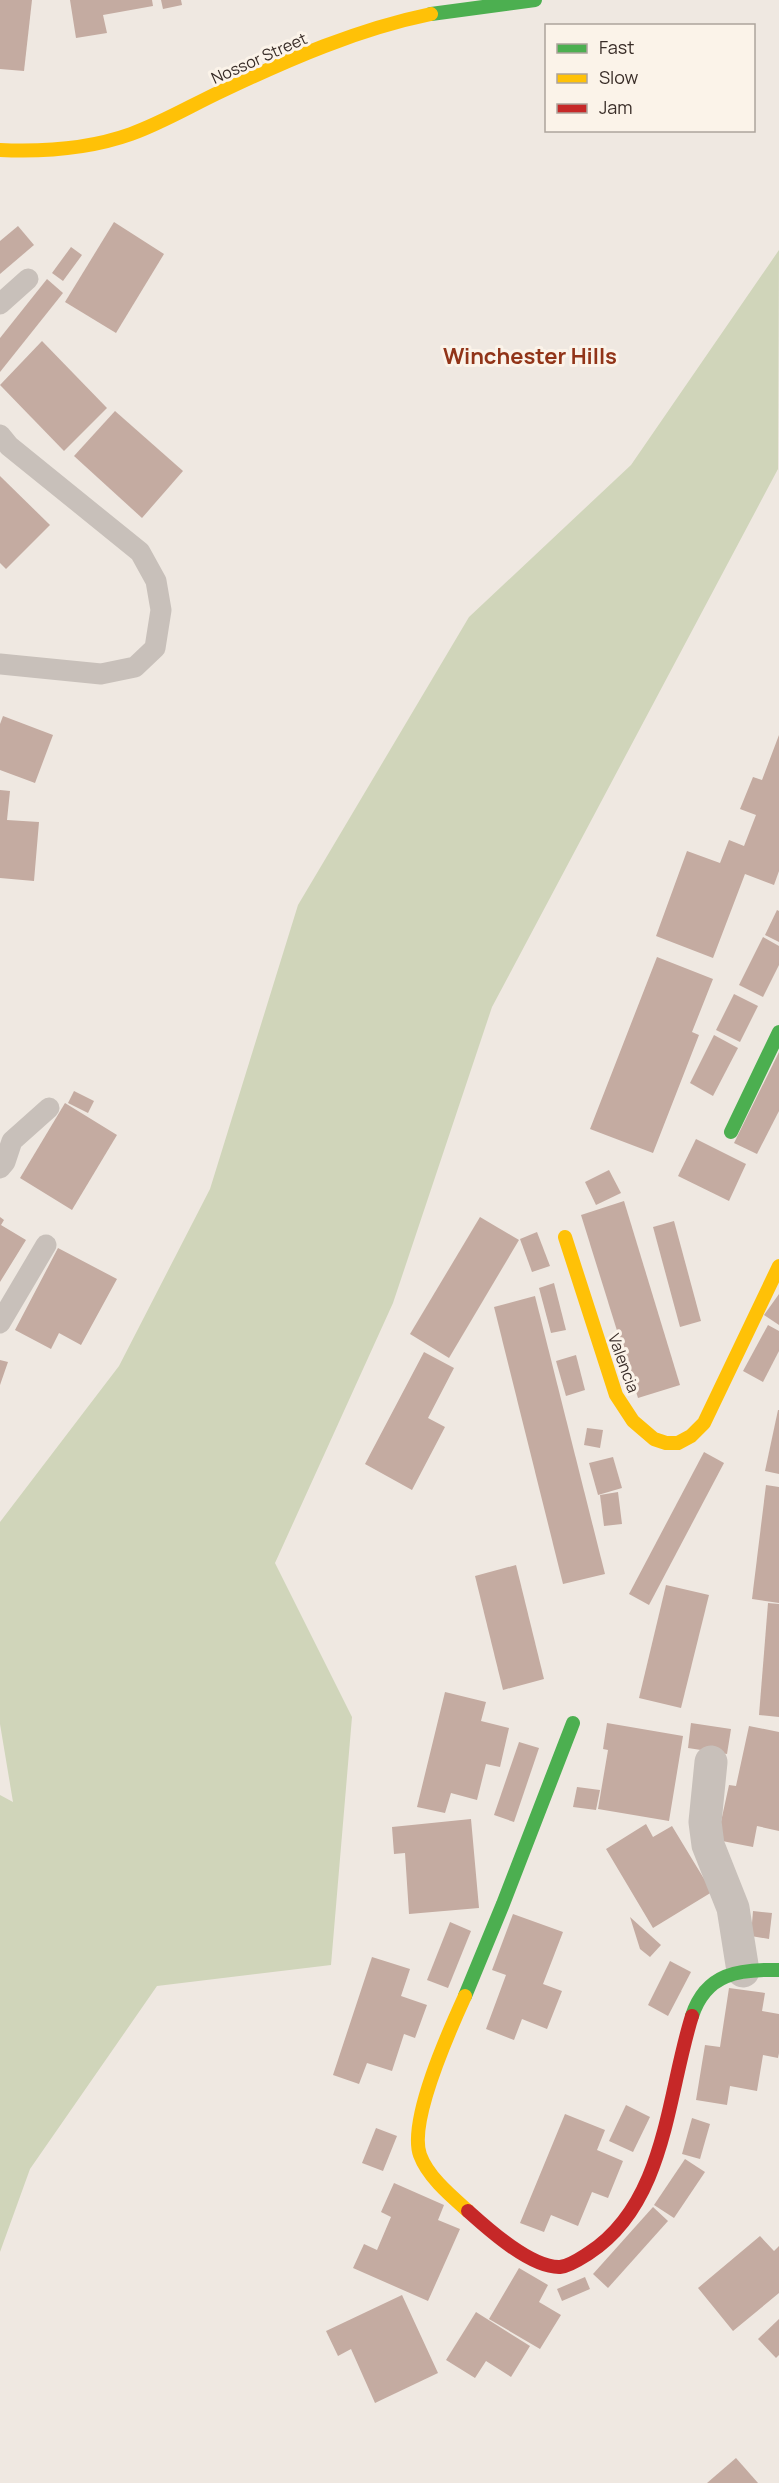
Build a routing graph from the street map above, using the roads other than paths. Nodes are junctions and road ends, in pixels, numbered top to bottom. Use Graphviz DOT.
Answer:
graph roads {
  1 [pos="535,0"];
  2 [pos="417,8"];
  3 [pos="0,150"];
  4 [pos="28,279"];
  5 [pos="0,304"];
  6 [pos="0,435"];
  7 [pos="0,664"];
  8 [pos="779,1032"];
  9 [pos="49,1108"];
  10 [pos="731,1132"];
  11 [pos="0,1168"];
  12 [pos="565,1237"];
  13 [pos="46,1245"];
  14 [pos="779,1266"];
  15 [pos="0,1323"];
  16 [pos="573,1723"];
  17 [pos="711,1762"];
  18 [pos="779,1970"];
  19 [pos="743,1971"];
  1 -- 2 [label="street, Nossor Street"];
  2 -- 3 [label="street, Nossor Street"];
  4 -- 5 [label="lane"];
  6 -- 7 [label="lane"];
  8 -- 10 [label="street"];
  9 -- 11 [label="lane"];
  12 -- 14 [label="street, Valencia"];
  13 -- 15 [label="lane"];
  16 -- 19 [label="street"];
  17 -- 19 [label="street"];
  18 -- 19 [label="street"];
}
